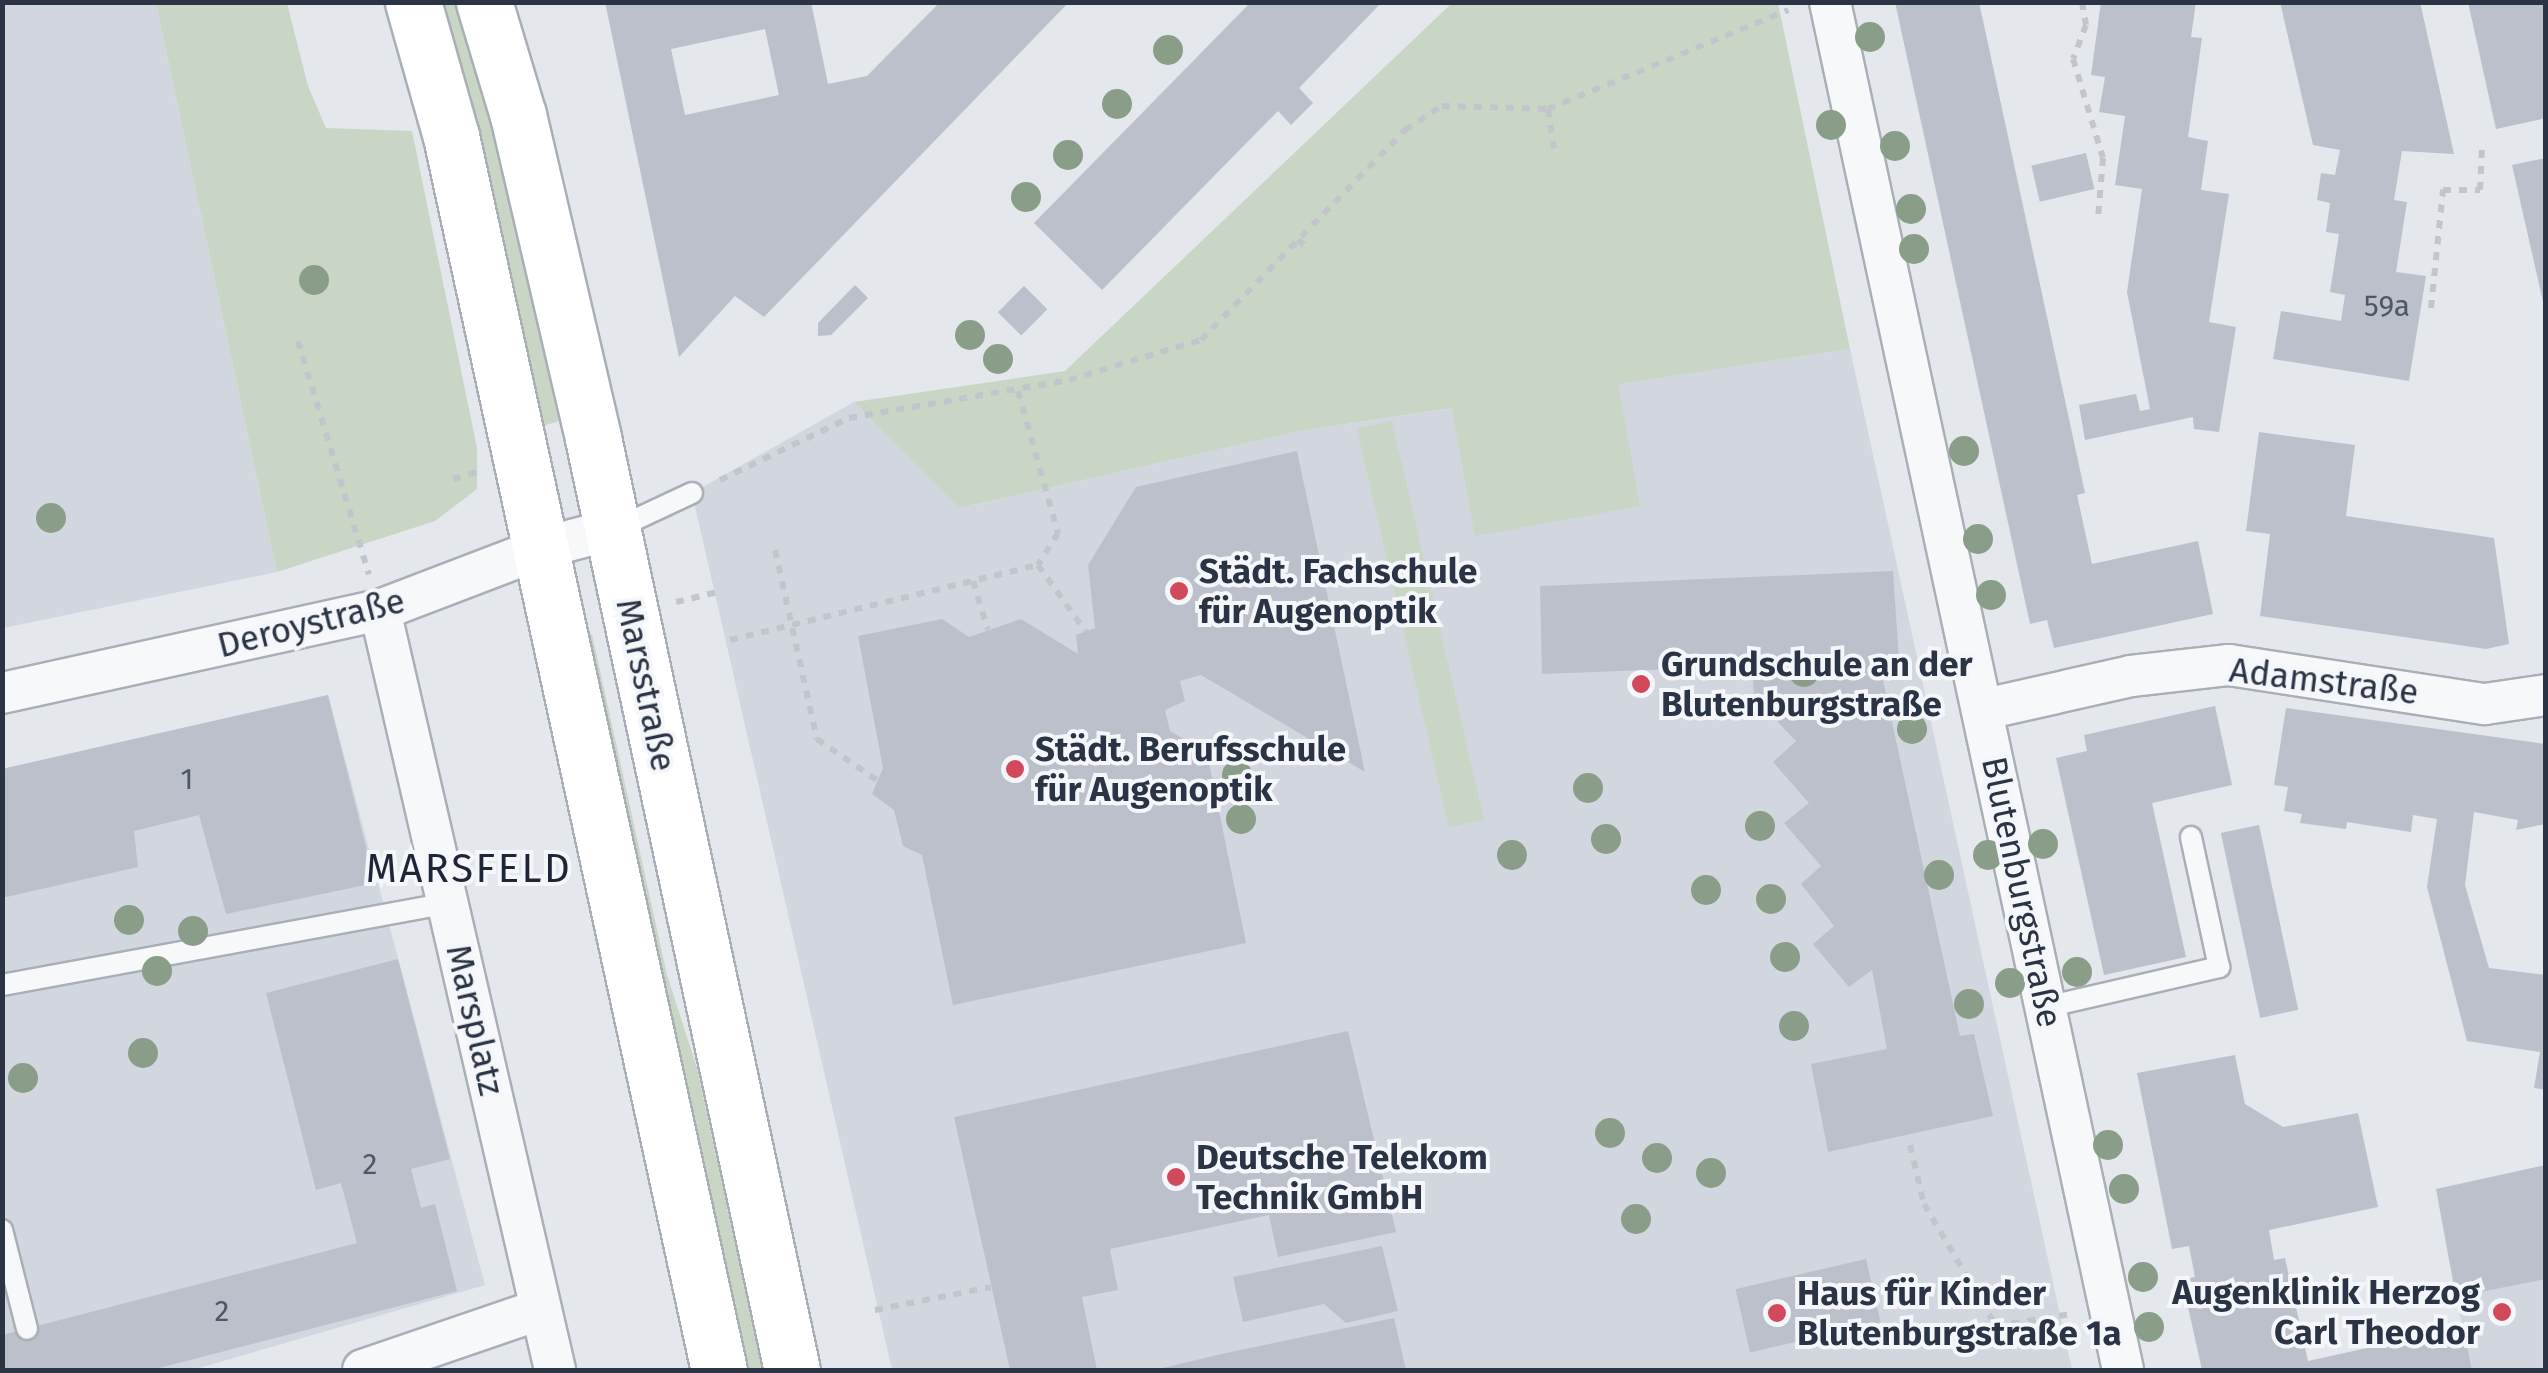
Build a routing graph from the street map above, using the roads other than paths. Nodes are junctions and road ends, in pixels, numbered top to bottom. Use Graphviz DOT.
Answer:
graph roads {
  1 [pos="413,2"];
  2 [pos="484,2"];
  3 [pos="1830,2"];
  4 [pos="692,493"];
  5 [pos="613,530"];
  6 [pos="542,548"];
  7 [pos="380,610"];
  8 [pos="2,693"];
  9 [pos="2546,694"];
  10 [pos="1985,709"];
  11 [pos="2191,836"];
  12 [pos="448,903"];
  13 [pos="2,985"];
  14 [pos="2046,1008"];
  15 [pos="2,1230"];
  16 [pos="541,1309"];
  17 [pos="27,1329"];
  18 [pos="363,1370"];
  19 [pos="555,1370"];
  20 [pos="719,1370"];
  21 [pos="792,1370"];
  22 [pos="2123,1370"];
  1 -- 6 [label="main road, Marsstraße"];
  2 -- 5 [label="main road, Marsstraße"];
  3 -- 10 [label="street, Blutenburgstraße"];
  4 -- 5 [label="lane"];
  5 -- 6 [label="street, Deroystraße"];
  5 -- 21 [label="main road, Marsstraße"];
  6 -- 7 [label="street, Deroystraße"];
  6 -- 20 [label="main road, Marsstraße"];
  7 -- 8 [label="street, Deroystraße"];
  7 -- 12 [label="street, Marsplatz"];
  9 -- 10 [label="street, Adamstraße"];
  10 -- 14 [label="street, Blutenburgstraße"];
  11 -- 14 [label="lane"];
  12 -- 13 [label="lane"];
  12 -- 16 [label="street, Marsplatz"];
  14 -- 22 [label="street, Blutenburgstraße"];
  15 -- 17 [label="lane"];
  16 -- 18 [label="street"];
  16 -- 19 [label="street, Marsplatz"];
}
